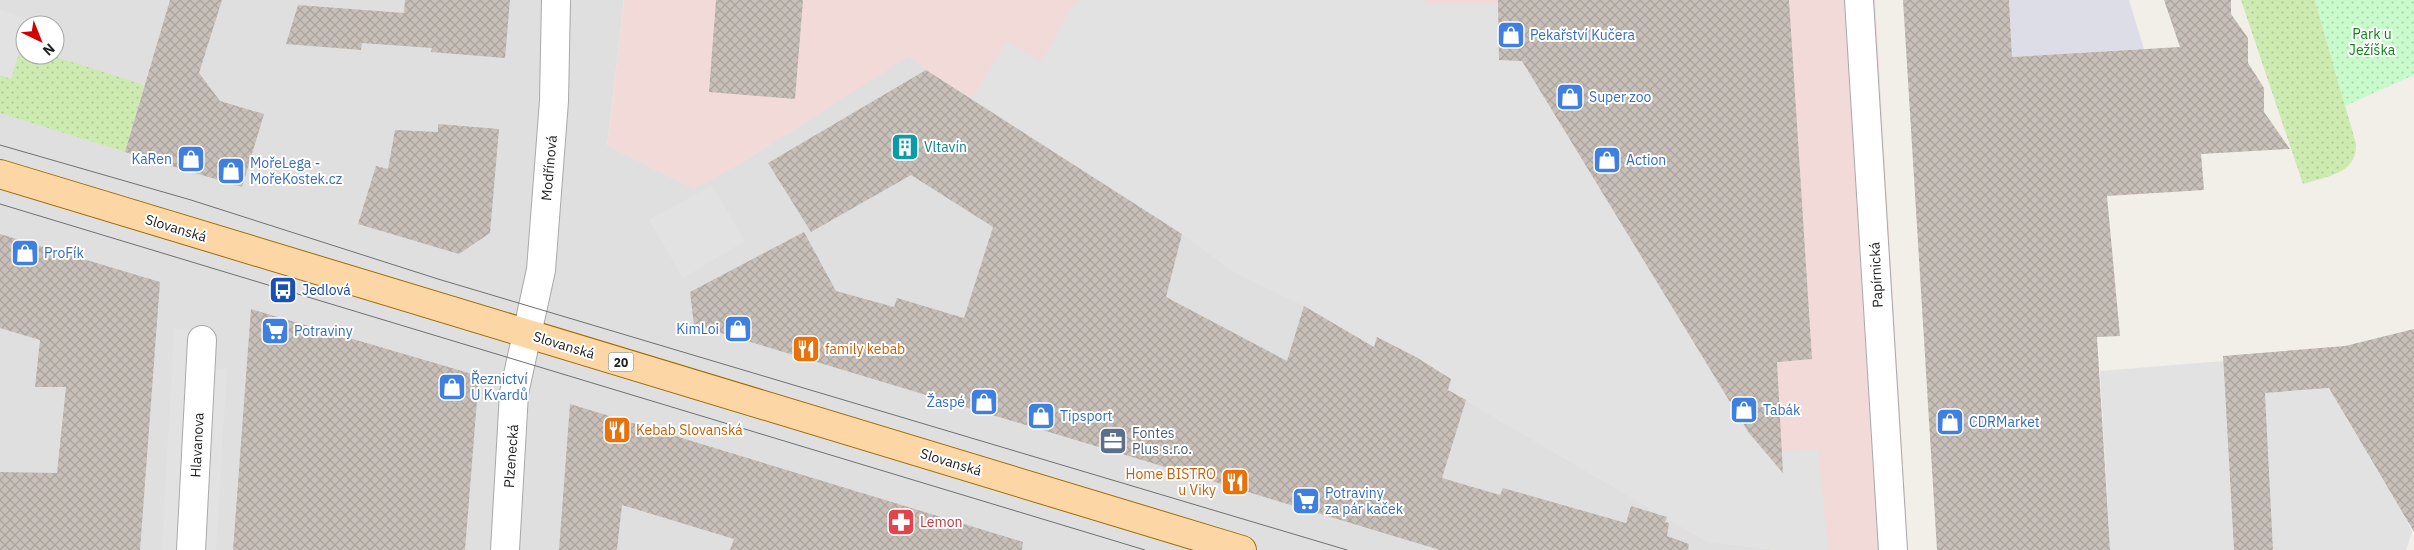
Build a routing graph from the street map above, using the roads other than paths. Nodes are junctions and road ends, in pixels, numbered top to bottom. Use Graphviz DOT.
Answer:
graph roads {
  1 [pos="556,0"];
  2 [pos="1859,0"];
  3 [pos="0,174"];
  4 [pos="528,334"];
  5 [pos="202,340"];
  6 [pos="191,550"];
  7 [pos="505,550"];
  8 [pos="1242,550"];
  9 [pos="1893,550"];
  1 -- 4 [label="street, Modřínová"];
  2 -- 9 [label="street, Papírnická"];
  3 -- 4 [label="main road, Slovanská / 20"];
  4 -- 7 [label="street, Plzenecká"];
  4 -- 8 [label="main road, Slovanská / 20"];
  5 -- 6 [label="street, Hlavanova"];
}
